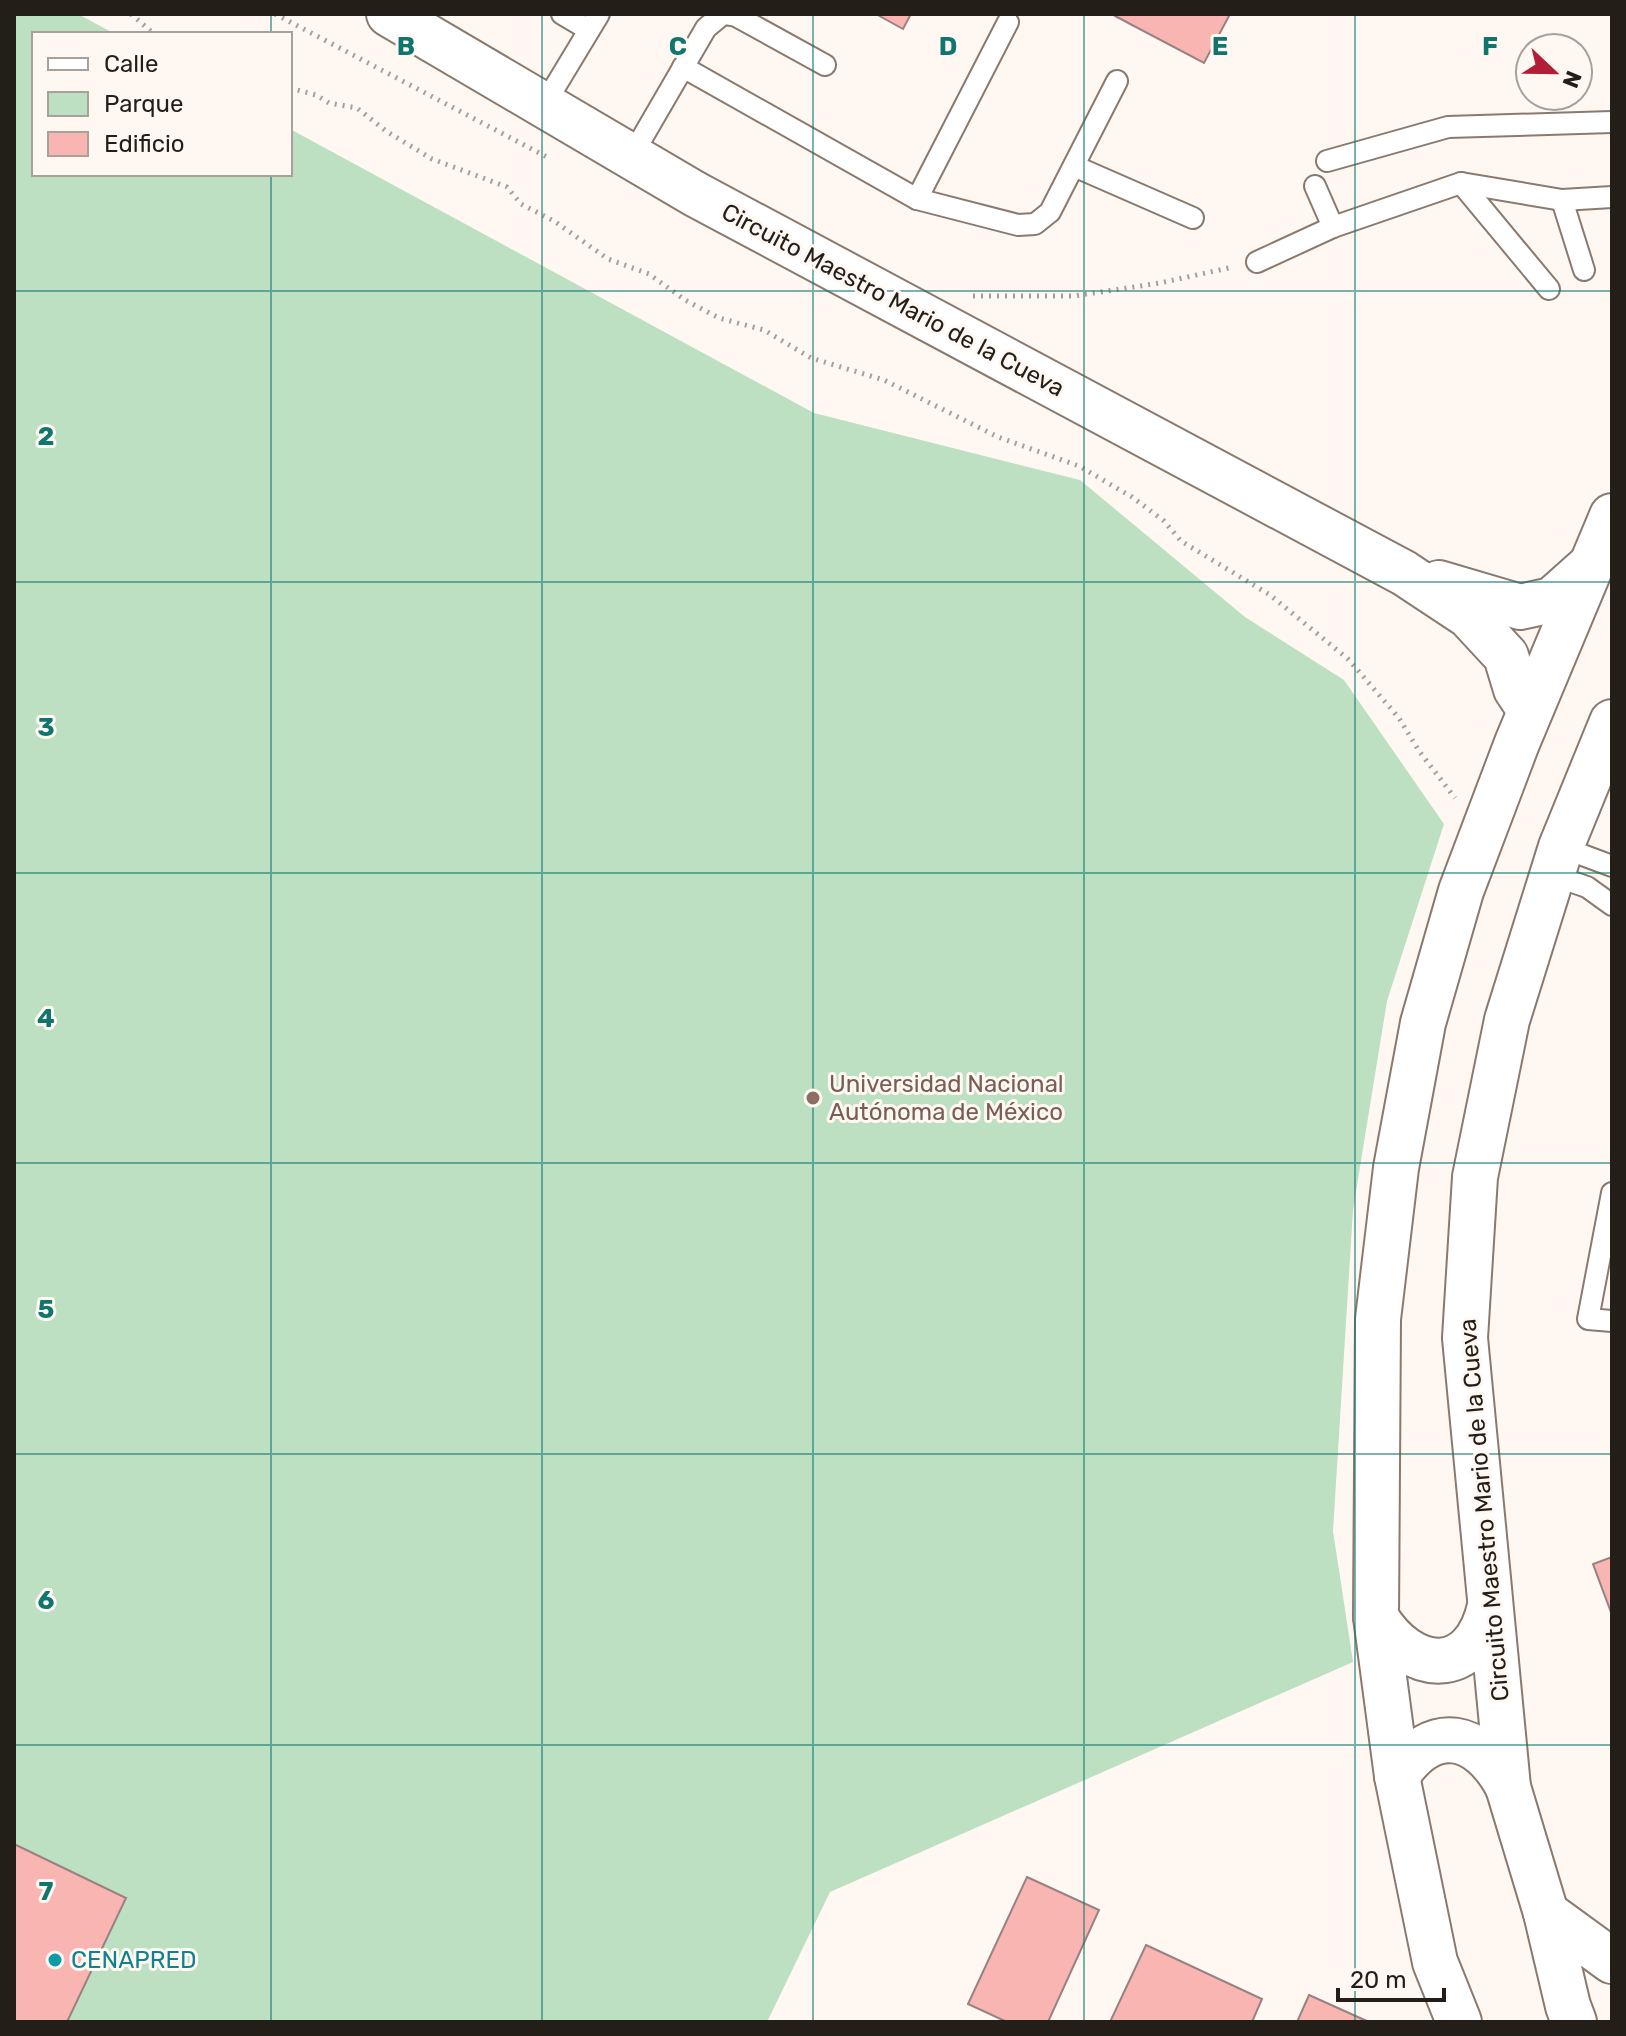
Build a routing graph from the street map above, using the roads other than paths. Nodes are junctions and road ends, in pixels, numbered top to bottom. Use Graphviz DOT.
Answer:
graph roads {
  1 [pos="389,14"];
  2 [pos="562,14"];
  3 [pos="724,14"];
  4 [pos="594,22"];
  5 [pos="1008,22"];
  6 [pos="825,65"];
  7 [pos="683,67"];
  8 [pos="1117,81"];
  9 [pos="544,105"];
  10 [pos="1612,122"];
  11 [pos="631,157"];
  12 [pos="1327,161"];
  13 [pos="1074,166"];
  14 [pos="1461,183"];
  15 [pos="1315,186"];
  16 [pos="1612,197"];
  17 [pos="917,199"];
  18 [pos="1562,200"];
  19 [pos="1193,218"];
  20 [pos="1333,227"];
  21 [pos="1257,262"];
  22 [pos="1584,270"];
  23 [pos="1549,289"];
  24 [pos="1612,516"];
  25 [pos="1591,566"];
  26 [pos="1404,573"];
  27 [pos="1530,710"];
  28 [pos="1612,722"];
  29 [pos="1557,861"];
  30 [pos="1612,866"];
  31 [pos="1612,905"];
  32 [pos="1612,1193"];
  33 [pos="1612,1321"];
  34 [pos="1490,1606"];
  35 [pos="1376,1617"];
  36 [pos="1397,1776"];
  37 [pos="1508,1787"];
  38 [pos="1546,1913"];
  39 [pos="1612,1961"];
  40 [pos="1459,2022"];
  41 [pos="1574,2022"];
  1 -- 9 [label="street, Circuito Maestro Mario de la Cueva"];
  2 -- 4 [label="lane"];
  3 -- 6 [label="lane"];
  3 -- 7 [label="lane"];
  4 -- 9 [label="lane"];
  5 -- 17 [label="lane"];
  7 -- 11 [label="lane"];
  7 -- 17 [label="lane"];
  8 -- 13 [label="lane"];
  9 -- 11 [label="street, Circuito Maestro Mario de la Cueva"];
  10 -- 12 [label="lane"];
  11 -- 26 [label="street, Circuito Maestro Mario de la Cueva"];
  13 -- 17 [label="lane"];
  13 -- 19 [label="lane"];
  14 -- 18 [label="lane"];
  14 -- 20 [label="lane"];
  14 -- 23 [label="lane"];
  15 -- 20 [label="lane"];
  16 -- 18 [label="lane"];
  18 -- 22 [label="lane"];
  20 -- 21 [label="lane"];
  24 -- 25 [label="street, Circuito Maestro Mario de la Cueva"];
  25 -- 26 [label="street, Circuito Maestro Mario de la Cueva"];
  25 -- 27 [label="street, Circuito Maestro Mario de la Cueva"];
  26 -- 27 [label="street, Circuito Maestro Mario de la Cueva"];
  27 -- 35 [label="street, Circuito Maestro Mario de la Cueva"];
  28 -- 29 [label="street, Circuito Maestro Mario de la Cueva"];
  29 -- 30 [label="lane"];
  29 -- 31 [label="lane"];
  29 -- 34 [label="street, Circuito Maestro Mario de la Cueva"];
  32 -- 33 [label="lane"];
  34 -- 35 [label="street"];
  34 -- 37 [label="street, Circuito Maestro Mario de la Cueva"];
  35 -- 36 [label="street, Circuito Maestro Mario de la Cueva"];
  36 -- 37 [label="street"];
  36 -- 40 [label="street, Circuito Maestro Mario de la Cueva"];
  37 -- 38 [label="street, Circuito Maestro Mario de la Cueva"];
  38 -- 39 [label="street"];
  38 -- 41 [label="street, Circuito Maestro Mario de la Cueva"];
}
